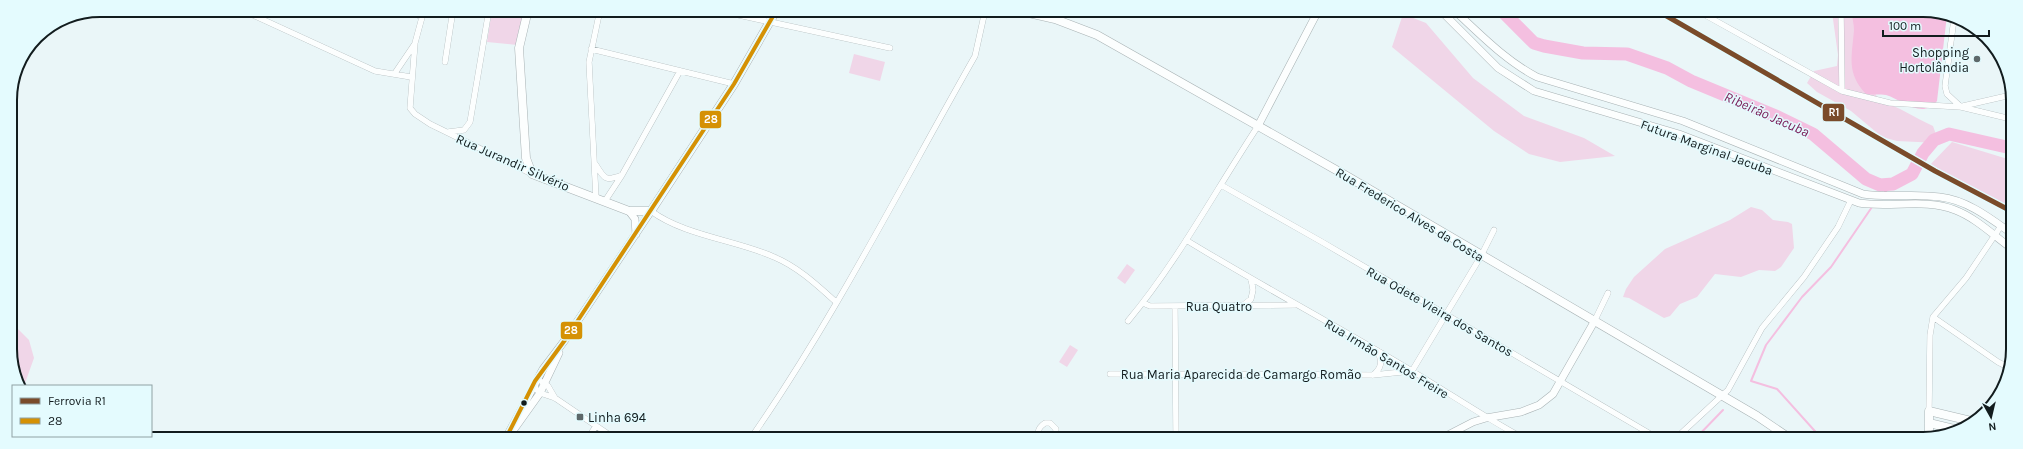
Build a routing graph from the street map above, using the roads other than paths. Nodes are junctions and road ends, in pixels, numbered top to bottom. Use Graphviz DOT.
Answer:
graph roads {
  1 [pos="257,17"];
  2 [pos="452,17"];
  3 [pos="489,17"];
  4 [pos="526,17"];
  5 [pos="598,17"];
  6 [pos="747,17"];
  7 [pos="773,17"];
  8 [pos="984,17"];
  9 [pos="1046,17"];
  10 [pos="1315,17"];
  11 [pos="1447,17"];
  12 [pos="1462,17"];
  13 [pos="1707,17"];
  14 [pos="1842,17"];
  15 [pos="422,18"];
  16 [pos="770,22"];
  17 [pos="1954,22"];
  18 [pos="415,43"];
  19 [pos="890,48"];
  20 [pos="591,49"];
  21 [pos="445,62"];
  22 [pos="680,71"];
  23 [pos="395,73"];
  24 [pos="412,77"];
  25 [pos="734,84"];
  26 [pos="1842,91"];
  27 [pos="2006,96"];
  28 [pos="1961,107"];
  29 [pos="2006,118"];
  30 [pos="1258,126"];
  31 [pos="446,132"];
  32 [pos="595,165"];
  33 [pos="532,174"];
  34 [pos="622,175"];
  35 [pos="1221,185"];
  36 [pos="596,198"];
  37 [pos="1851,200"];
  38 [pos="605,201"];
  39 [pos="629,210"];
  40 [pos="651,211"];
  41 [pos="2001,226"];
  42 [pos="1494,230"];
  43 [pos="2006,230"];
  44 [pos="636,234"];
  45 [pos="1993,235"];
  46 [pos="1186,240"];
  47 [pos="2006,244"];
  48 [pos="1482,256"];
  49 [pos="1251,279"];
  50 [pos="1608,293"];
  51 [pos="836,302"];
  52 [pos="1143,303"];
  53 [pos="1296,305"];
  54 [pos="1175,306"];
  55 [pos="1241,306"];
  56 [pos="1445,314"];
  57 [pos="1933,317"];
  58 [pos="1128,321"];
  59 [pos="1594,322"];
  60 [pos="565,340"];
  61 [pos="1378,351"];
  62 [pos="2004,365"];
  63 [pos="1412,371"];
  64 [pos="1110,374"];
  65 [pos="1175,374"];
  66 [pos="1373,375"];
  67 [pos="535,382"];
  68 [pos="1560,382"];
  69 [pos="545,383"];
  70 [pos="540,393"];
  71 [pos="1720,395"];
  72 [pos="555,398"];
  73 [pos="1929,411"];
  74 [pos="1486,418"];
  75 [pos="1966,420"];
  76 [pos="1929,424"];
  77 [pos="596,426"];
  78 [pos="1950,427"];
  79 [pos="510,432"];
  80 [pos="511,432"];
  81 [pos="592,432"];
  82 [pos="605,432"];
  83 [pos="755,432"];
  84 [pos="1038,432"];
  85 [pos="1056,432"];
  86 [pos="1176,432"];
  87 [pos="1454,432"];
  88 [pos="1512,432"];
  89 [pos="1647,432"];
  90 [pos="1682,432"];
  91 [pos="1780,432"];
  92 [pos="1929,432"];
  1 -- 23 [label="street"];
  2 -- 21 [label="street"];
  3 -- 31 [label="street"];
  4 -- 33 [label="main road"];
  5 -- 20 [label="street"];
  6 -- 16 [label="street"];
  7 -- 16 [label="main road"];
  8 -- 51 [label="street"];
  9 -- 30 [label="main road, Rua Frederico Alves da Costa"];
  10 -- 30 [label="street"];
  11 -- 37 [label="street, Futura Marginal Jacuba"];
  12 -- 41 [label="street, Futura Marginal Jacuba"];
  13 -- 26 [label="street"];
  14 -- 26 [label="street"];
  15 -- 18 [label="street"];
  16 -- 19 [label="street"];
  16 -- 25 [label="main road"];
  17 -- 28 [label="street"];
  18 -- 23 [label="street"];
  18 -- 24 [label="street"];
  20 -- 22 [label="street"];
  20 -- 32 [label="street"];
  22 -- 25 [label="street"];
  22 -- 34 [label="street"];
  23 -- 24 [label="street"];
  24 -- 31 [label="street, Rua Jurandir Silvério"];
  25 -- 40 [label="main road"];
  26 -- 28 [label="street"];
  27 -- 28 [label="street"];
  28 -- 29 [label="street"];
  30 -- 35 [label="street"];
  30 -- 48 [label="main road, Rua Frederico Alves da Costa"];
  31 -- 33 [label="street, Rua Jurandir Silvério"];
  32 -- 34 [label="street"];
  32 -- 36 [label="street"];
  33 -- 36 [label="main road, Rua Jurandir Silvério"];
  34 -- 38 [label="street"];
  35 -- 46 [label="street"];
  35 -- 56 [label="street, Rua Odete Vieira dos Santos"];
  36 -- 38 [label="main road, Rua Jurandir Silvério"];
  37 -- 45 [label="street, Futura Marginal Jacuba"];
  37 -- 71 [label="street"];
  38 -- 39 [label="main road, Rua Jurandir Silvério"];
  39 -- 40 [label="main road, Rua Jurandir Silvério"];
  39 -- 44 [label="street"];
  40 -- 44 [label="street"];
  40 -- 51 [label="street"];
  41 -- 43 [label="street, Futura Marginal Jacuba"];
  41 -- 45 [label="street"];
  42 -- 48 [label="street"];
  44 -- 60 [label="street"];
  45 -- 47 [label="street, Futura Marginal Jacuba"];
  45 -- 57 [label="street"];
  46 -- 49 [label="street, Rua Irmão Santos Freire"];
  46 -- 52 [label="street"];
  48 -- 56 [label="street"];
  48 -- 59 [label="main road, Rua Frederico Alves da Costa"];
  49 -- 53 [label="street, Rua Irmão Santos Freire"];
  49 -- 55 [label="street"];
  50 -- 59 [label="street"];
  51 -- 83 [label="street"];
  52 -- 54 [label="street, Rua Quatro"];
  52 -- 58 [label="street"];
  53 -- 55 [label="street, Rua Quatro"];
  53 -- 61 [label="street, Rua Irmão Santos Freire"];
  54 -- 55 [label="street, Rua Quatro"];
  54 -- 65 [label="street"];
  56 -- 63 [label="street"];
  56 -- 68 [label="street, Rua Odete Vieira dos Santos"];
  57 -- 62 [label="street"];
  57 -- 73 [label="street"];
  59 -- 68 [label="street"];
  59 -- 71 [label="main road, Rua Frederico Alves da Costa"];
  60 -- 67 [label="street"];
  60 -- 69 [label="street"];
  61 -- 63 [label="street, Rua Irmão Santos Freire"];
  61 -- 66 [label="street, Rua Maria Aparecida de Camargo Romão"];
  63 -- 66 [label="street, Rua Maria Aparecida de Camargo Romão"];
  63 -- 74 [label="street, Rua Irmão Santos Freire"];
  64 -- 65 [label="street, Rua Maria Aparecida de Camargo Romão"];
  65 -- 66 [label="street, Rua Maria Aparecida de Camargo Romão"];
  65 -- 86 [label="street"];
  67 -- 69 [label="street"];
  67 -- 70 [label="street"];
  67 -- 79 [label="street"];
  68 -- 74 [label="street"];
  68 -- 89 [label="street, Rua Odete Vieira dos Santos"];
  69 -- 70 [label="street"];
  69 -- 72 [label="street"];
  70 -- 72 [label="street"];
  70 -- 80 [label="street"];
  71 -- 90 [label="street"];
  71 -- 91 [label="main road, Rua Frederico Alves da Costa"];
  72 -- 77 [label="street"];
  73 -- 75 [label="main road"];
  73 -- 76 [label="main road"];
  74 -- 87 [label="street"];
  74 -- 88 [label="street, Rua Irmão Santos Freire"];
  76 -- 78 [label="main road"];
  76 -- 92 [label="main road"];
  77 -- 81 [label="street"];
  77 -- 82 [label="street"];
  84 -- 85 [label="street"];
}
